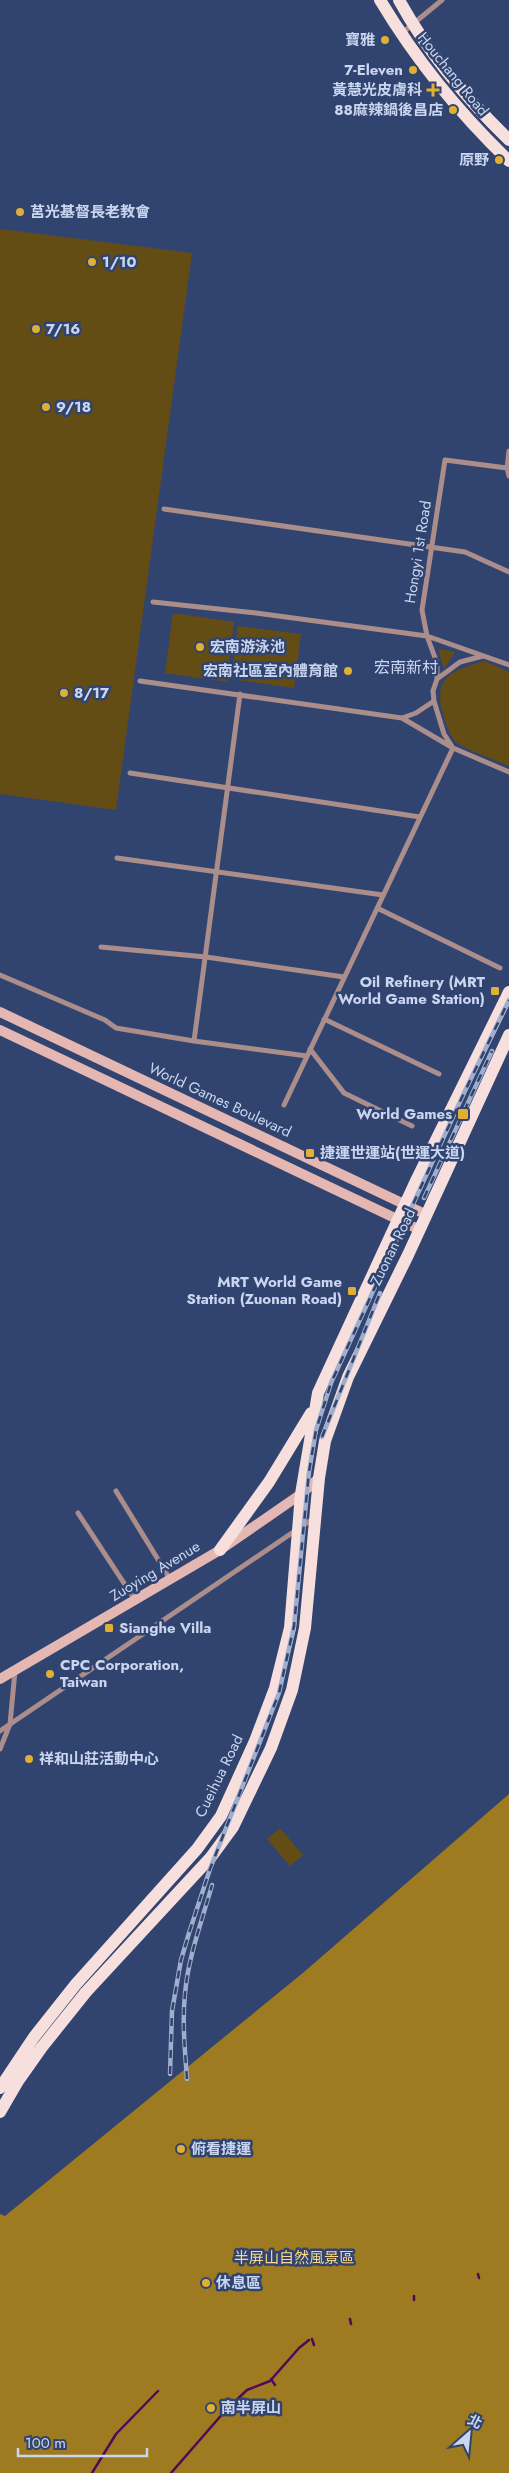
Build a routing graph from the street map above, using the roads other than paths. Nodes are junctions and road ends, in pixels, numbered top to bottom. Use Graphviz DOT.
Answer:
graph roads {
  1 [pos="380,0"];
  2 [pos="399,0"];
  3 [pos="442,0"];
  4 [pos="412,24"];
  5 [pos="400,34"];
  6 [pos="509,140"];
  7 [pos="509,161"];
  8 [pos="509,451"];
  9 [pos="507,468"];
  10 [pos="509,476"];
  11 [pos="164,509"];
  12 [pos="431,548"];
  13 [pos="509,572"];
  14 [pos="153,602"];
  15 [pos="427,636"];
  16 [pos="485,655"];
  17 [pos="509,664"];
  18 [pos="437,678"];
  19 [pos="140,681"];
  20 [pos="240,694"];
  21 [pos="434,700"];
  22 [pos="402,718"];
  23 [pos="453,748"];
  24 [pos="509,772"];
  25 [pos="130,773"];
  26 [pos="228,788"];
  27 [pos="420,817"];
  28 [pos="117,858"];
  29 [pos="217,871"];
  30 [pos="383,895"];
  31 [pos="377,908"];
  32 [pos="101,947"];
  33 [pos="206,957"];
  34 [pos="500,968"];
  35 [pos="0,975"];
  36 [pos="344,977"];
  37 [pos="509,992"];
  38 [pos="0,1012"];
  39 [pos="324,1019"];
  40 [pos="0,1030"];
  41 [pos="509,1035"];
  42 [pos="194,1041"];
  43 [pos="310,1049"];
  44 [pos="307,1056"];
  45 [pos="439,1074"];
  46 [pos="284,1105"];
  47 [pos="412,1126"];
  48 [pos="405,1205"];
  49 [pos="427,1215"];
  50 [pos="398,1220"];
  51 [pos="420,1230"];
  52 [pos="314,1409"];
  53 [pos="319,1478"];
  54 [pos="116,1491"];
  55 [pos="301,1494"];
  56 [pos="78,1513"];
  57 [pos="316,1517"];
  58 [pos="299,1528"];
  59 [pos="220,1550"];
  60 [pos="170,1579"];
  61 [pos="135,1600"];
  62 [pos="15,1671"];
  63 [pos="0,1680"];
  64 [pos="10,1724"];
  65 [pos="0,1731"];
  66 [pos="0,1749"];
  67 [pos="0,2088"];
  68 [pos="0,2112"];
  1 -- 5 [label="main road, Houchang Road"];
  2 -- 4 [label="main road, Houchang Road"];
  3 -- 4 [label="street"];
  4 -- 5 [label="street"];
  4 -- 6 [label="main road, Houchang Road"];
  5 -- 7 [label="main road, Houchang Road"];
  8 -- 9 [label="street"];
  9 -- 10 [label="street"];
  9 -- 12 [label="street, Hongyi 1st Road"];
  11 -- 12 [label="street"];
  12 -- 13 [label="street"];
  12 -- 15 [label="street, Hongyi 1st Road"];
  14 -- 15 [label="street"];
  15 -- 16 [label="street"];
  15 -- 18 [label="street, Hongyi 1st Road"];
  16 -- 17 [label="street"];
  16 -- 18 [label="street"];
  18 -- 21 [label="street, Hongyi 1st Road"];
  19 -- 20 [label="street"];
  20 -- 22 [label="street"];
  20 -- 26 [label="street"];
  21 -- 22 [label="street"];
  21 -- 23 [label="street, Hongyi 1st Road"];
  22 -- 23 [label="street"];
  23 -- 24 [label="street"];
  23 -- 27 [label="street"];
  25 -- 26 [label="street"];
  26 -- 27 [label="street"];
  26 -- 29 [label="street"];
  27 -- 30 [label="street"];
  28 -- 29 [label="street"];
  29 -- 30 [label="street"];
  29 -- 33 [label="street"];
  30 -- 31 [label="street"];
  31 -- 34 [label="street"];
  31 -- 36 [label="street"];
  32 -- 33 [label="street"];
  33 -- 36 [label="street"];
  33 -- 42 [label="street"];
  35 -- 42 [label="street"];
  36 -- 39 [label="street"];
  37 -- 48 [label="main road, Zuonan Road"];
  38 -- 48 [label="street, World Games Boulevard"];
  39 -- 43 [label="street"];
  39 -- 45 [label="street"];
  40 -- 50 [label="street, World Games Boulevard"];
  41 -- 49 [label="main road, Zuonan Road"];
  42 -- 44 [label="street"];
  43 -- 44 [label="street"];
  43 -- 47 [label="street"];
  44 -- 46 [label="street"];
  48 -- 49 [label="street, World Games Boulevard"];
  48 -- 50 [label="main road, Zuonan Road"];
  49 -- 51 [label="main road, Zuonan Road"];
  50 -- 51 [label="street, World Games Boulevard"];
  50 -- 52 [label="main road, Zuonan Road"];
  51 -- 53 [label="main road, Zuonan Road"];
  52 -- 55 [label="main road, Cueihua Road"];
  52 -- 59 [label="main road"];
  53 -- 55 [label="street, Zuoying Avenue"];
  53 -- 57 [label="main road"];
  54 -- 60 [label="street"];
  55 -- 58 [label="main road, Cueihua Road"];
  55 -- 59 [label="street, Zuoying Avenue"];
  56 -- 61 [label="street"];
  57 -- 58 [label="street"];
  57 -- 68 [label="main road"];
  58 -- 64 [label="street"];
  58 -- 67 [label="main road, Cueihua Road"];
  59 -- 60 [label="street, Zuoying Avenue"];
  60 -- 61 [label="street, Zuoying Avenue"];
  61 -- 62 [label="street, Zuoying Avenue"];
  62 -- 63 [label="street, Zuoying Avenue"];
  62 -- 64 [label="street"];
  64 -- 65 [label="street"];
  64 -- 66 [label="street"];
}
